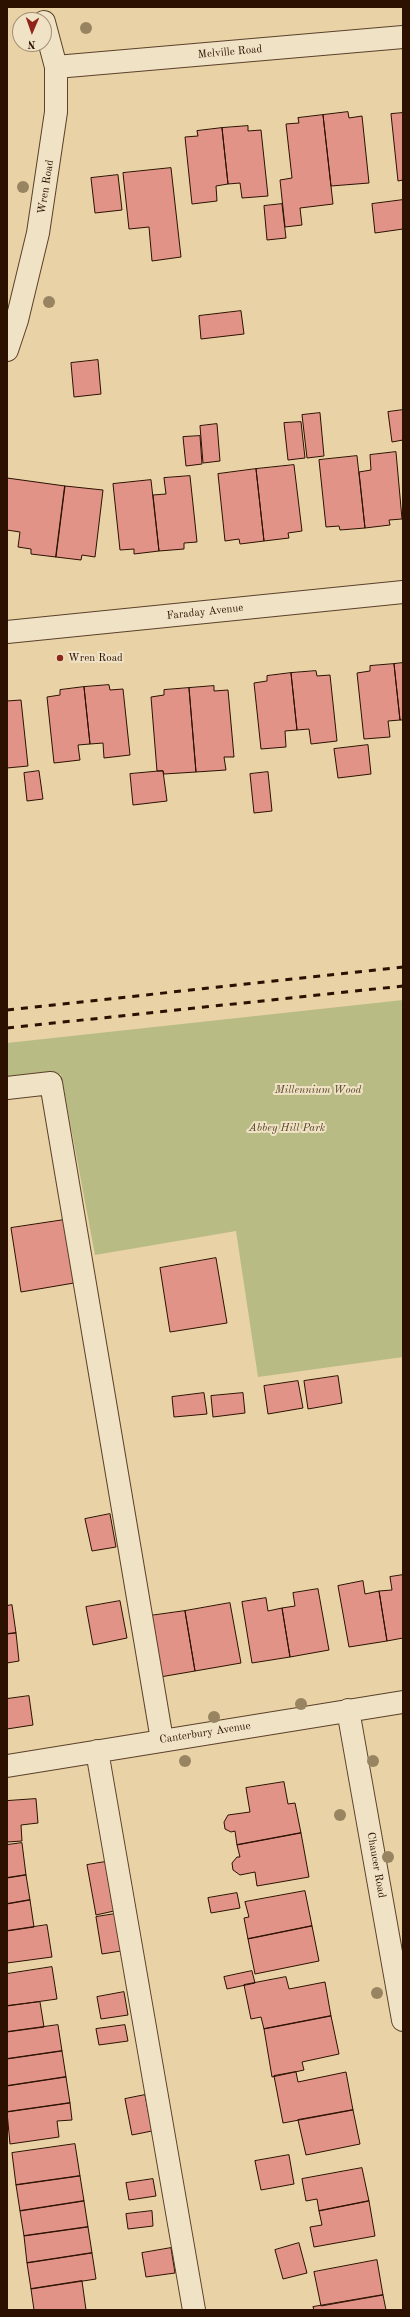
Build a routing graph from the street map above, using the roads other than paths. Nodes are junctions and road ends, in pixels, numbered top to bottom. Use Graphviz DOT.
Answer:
graph roads {
  1 [pos="403,37"];
  2 [pos="52,52"];
  3 [pos="56,67"];
  4 [pos="7,350"];
  5 [pos="403,592"];
  6 [pos="7,632"];
  7 [pos="7,1088"];
  8 [pos="403,1702"];
  9 [pos="348,1710"];
  10 [pos="162,1740"];
  11 [pos="98,1751"];
  12 [pos="7,1766"];
  13 [pos="403,2020"];
  14 [pos="194,2310"];
  1 -- 3 [label="street, Melville Road"];
  2 -- 3 [label="street, Wren Road"];
  3 -- 4 [label="street, Wren Road"];
  5 -- 6 [label="street, Faraday Avenue"];
  7 -- 10 [label="street"];
  8 -- 9 [label="street, Canterbury Avenue"];
  9 -- 10 [label="street, Canterbury Avenue"];
  9 -- 13 [label="street, Chaucer Road"];
  10 -- 11 [label="street, Canterbury Avenue"];
  11 -- 12 [label="street, Canterbury Avenue"];
  11 -- 14 [label="street"];
}
